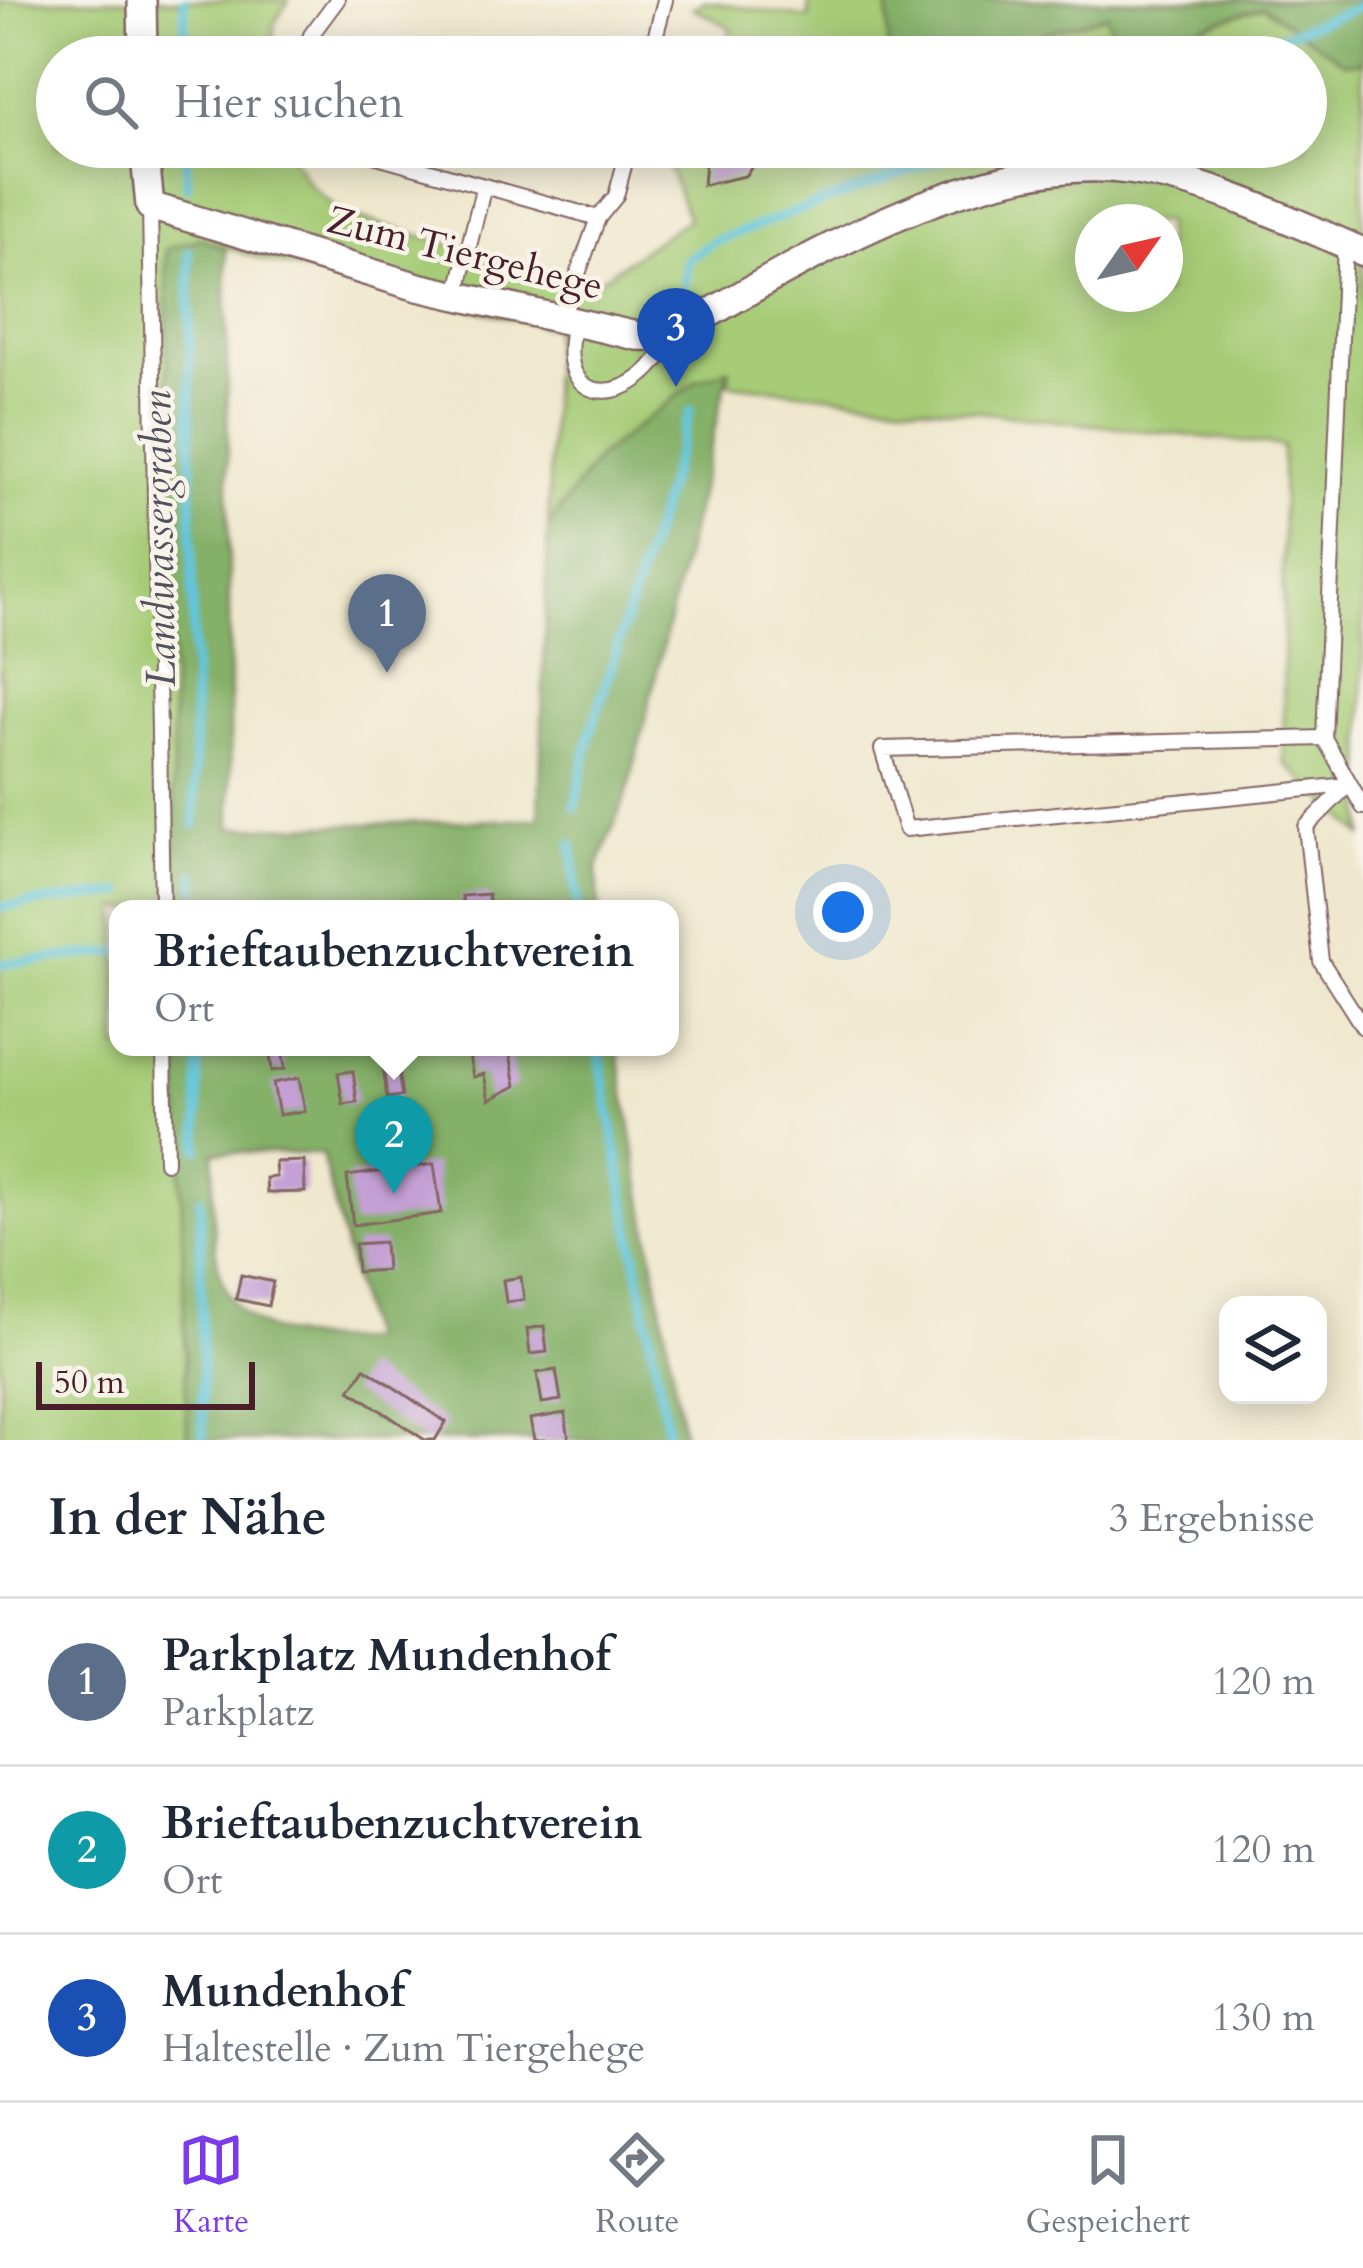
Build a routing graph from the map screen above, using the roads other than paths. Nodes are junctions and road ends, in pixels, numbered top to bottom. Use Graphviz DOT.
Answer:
graph roads {
  1 [pos="142,0"];
  2 [pos="337,0"];
  3 [pos="665,0"];
  4 [pos="143,36"];
  5 [pos="310,36"];
  6 [pos="656,36"];
  7 [pos="147,168"];
  8 [pos="414,168"];
  9 [pos="623,168"];
  10 [pos="483,189"];
  11 [pos="150,206"];
  12 [pos="598,218"];
  13 [pos="1354,248"];
  14 [pos="457,295"];
  15 [pos="567,322"];
  16 [pos="669,337"];
  17 [pos="1324,738"];
  18 [pos="1348,785"];
  19 [pos="1363,807"];
  20 [pos="162,900"];
  21 [pos="1363,1027"];
  22 [pos="164,1056"];
  23 [pos="166,1162"];
  1 -- 4 [label="street"];
  2 -- 5 [label="lane"];
  3 -- 6 [label="lane"];
  7 -- 11 [label="street"];
  8 -- 10 [label="lane"];
  9 -- 12 [label="lane"];
  10 -- 12 [label="lane"];
  10 -- 14 [label="lane"];
  11 -- 14 [label="street, Zum Tiergehege"];
  11 -- 20 [label="lane"];
  12 -- 15 [label="lane"];
  13 -- 16 [label="street"];
  13 -- 17 [label="lane"];
  14 -- 15 [label="street, Zum Tiergehege"];
  15 -- 16 [label="street, Zum Tiergehege"];
  15 -- 16 [label="lane"];
  17 -- 18 [label="lane"];
  17 -- 18 [label="lane"];
  18 -- 19 [label="lane"];
  18 -- 21 [label="lane"];
  22 -- 23 [label="lane"];
}
